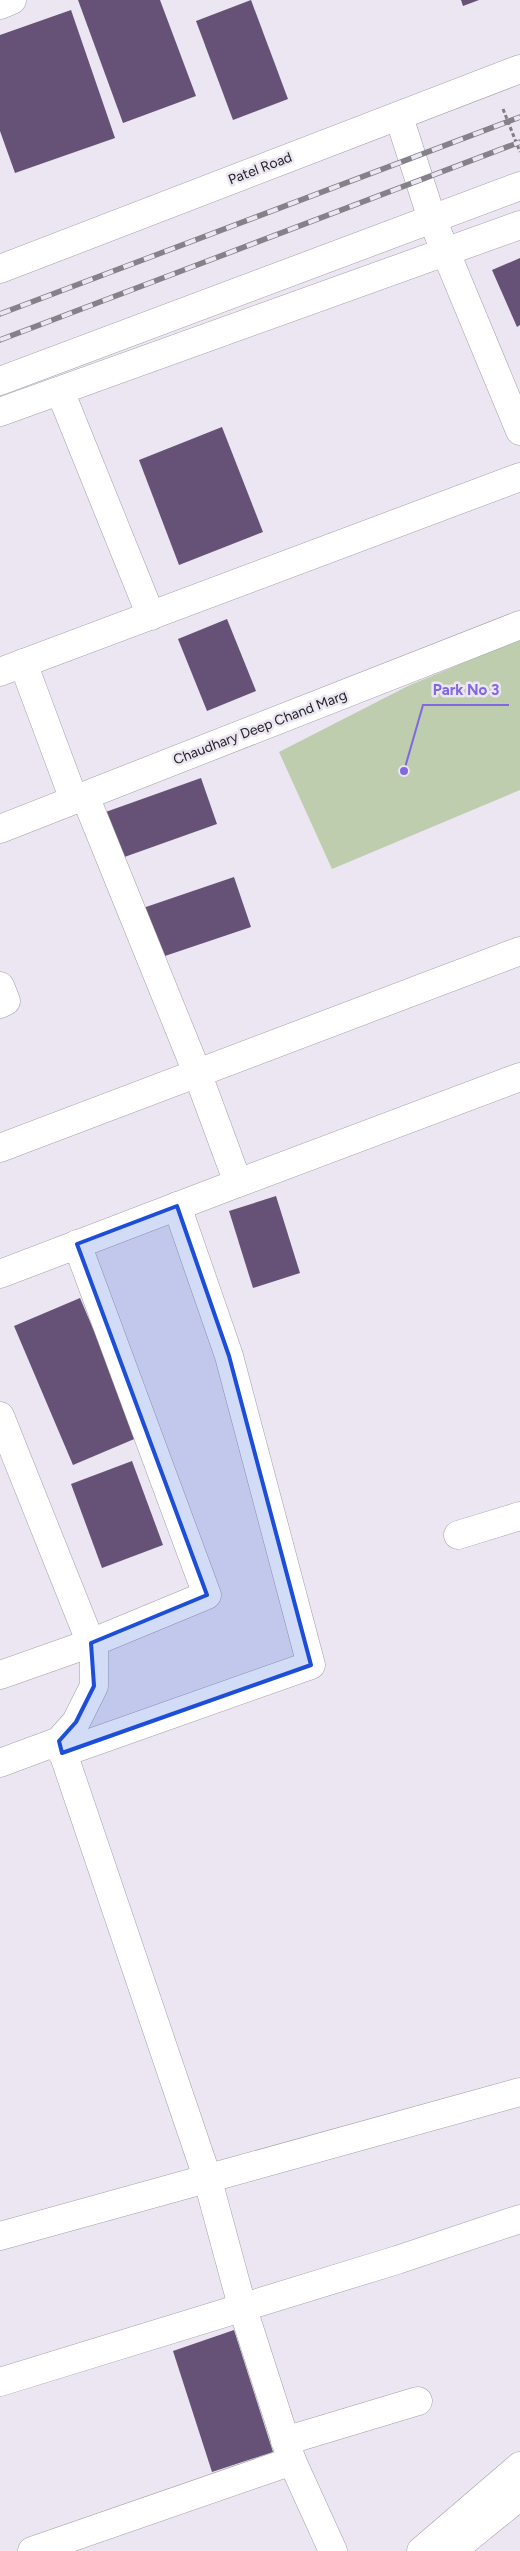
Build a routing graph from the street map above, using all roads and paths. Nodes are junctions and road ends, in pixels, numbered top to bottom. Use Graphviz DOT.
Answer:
graph roads {
  1 [pos="12,0"];
  2 [pos="0,4"];
  3 [pos="520,69"];
  4 [pos="399,117"];
  5 [pos="520,186"];
  6 [pos="432,219"];
  7 [pos="520,225"];
  8 [pos="445,251"];
  9 [pos="0,269"];
  10 [pos="0,381"];
  11 [pos="60,391"];
  12 [pos="0,412"];
  13 [pos="520,431"];
  14 [pos="520,477"];
  15 [pos="151,616"];
  16 [pos="520,625"];
  17 [pos="12,668"];
  18 [pos="79,798"];
  19 [pos="0,829"];
  20 [pos="520,951"];
  21 [pos="0,986"];
  22 [pos="0,1004"];
  23 [pos="198,1074"];
  24 [pos="520,1078"];
  25 [pos="0,1148"];
  26 [pos="238,1183"];
  27 [pos="177,1206"];
  28 [pos="78,1244"];
  29 [pos="0,1274"];
  30 [pos="0,1416"];
  31 [pos="520,1516"];
  32 [pos="458,1535"];
  33 [pos="91,1643"];
  34 [pos="0,1675"];
  35 [pos="60,1747"];
  36 [pos="0,1763"];
  37 [pos="520,2092"];
  38 [pos="207,2177"];
  39 [pos="520,2219"];
  40 [pos="0,2236"];
  41 [pos="242,2306"];
  42 [pos="0,2382"];
  43 [pos="418,2401"];
  44 [pos="288,2451"];
  45 [pos="520,2466"];
  46 [pos="520,2496"];
  47 [pos="32,2551"];
  48 [pos="333,2551"];
  49 [pos="421,2551"];
  50 [pos="452,2551"];
  1 -- 2 [label="street"];
  3 -- 4 [label="street, Patel Road"];
  4 -- 6 [label="street"];
  4 -- 9 [label="street, Patel Road"];
  5 -- 6 [label="street"];
  6 -- 8 [label="street"];
  6 -- 10 [label="street"];
  7 -- 8 [label="street"];
  8 -- 11 [label="street"];
  8 -- 13 [label="street"];
  11 -- 12 [label="street"];
  11 -- 15 [label="street"];
  14 -- 15 [label="street"];
  15 -- 17 [label="street"];
  16 -- 18 [label="street, Chaudhary Deep Chand Marg"];
  17 -- 18 [label="street"];
  18 -- 19 [label="street, Chaudhary Deep Chand Marg"];
  18 -- 23 [label="street"];
  20 -- 23 [label="street"];
  21 -- 22 [label="street"];
  23 -- 25 [label="street"];
  23 -- 26 [label="street"];
  24 -- 26 [label="street"];
  26 -- 27 [label="street"];
  27 -- 28 [label="street"];
  27 -- 35 [label="street"];
  28 -- 29 [label="street"];
  28 -- 33 [label="street"];
  30 -- 33 [label="street"];
  31 -- 32 [label="street"];
  33 -- 34 [label="street"];
  33 -- 35 [label="street"];
  35 -- 36 [label="street"];
  35 -- 38 [label="street"];
  37 -- 38 [label="street"];
  38 -- 40 [label="street"];
  38 -- 41 [label="street"];
  39 -- 41 [label="street"];
  41 -- 42 [label="street"];
  41 -- 44 [label="street"];
  43 -- 44 [label="street"];
  44 -- 47 [label="street"];
  44 -- 48 [label="street"];
  45 -- 49 [label="street"];
  46 -- 50 [label="street"];
}
